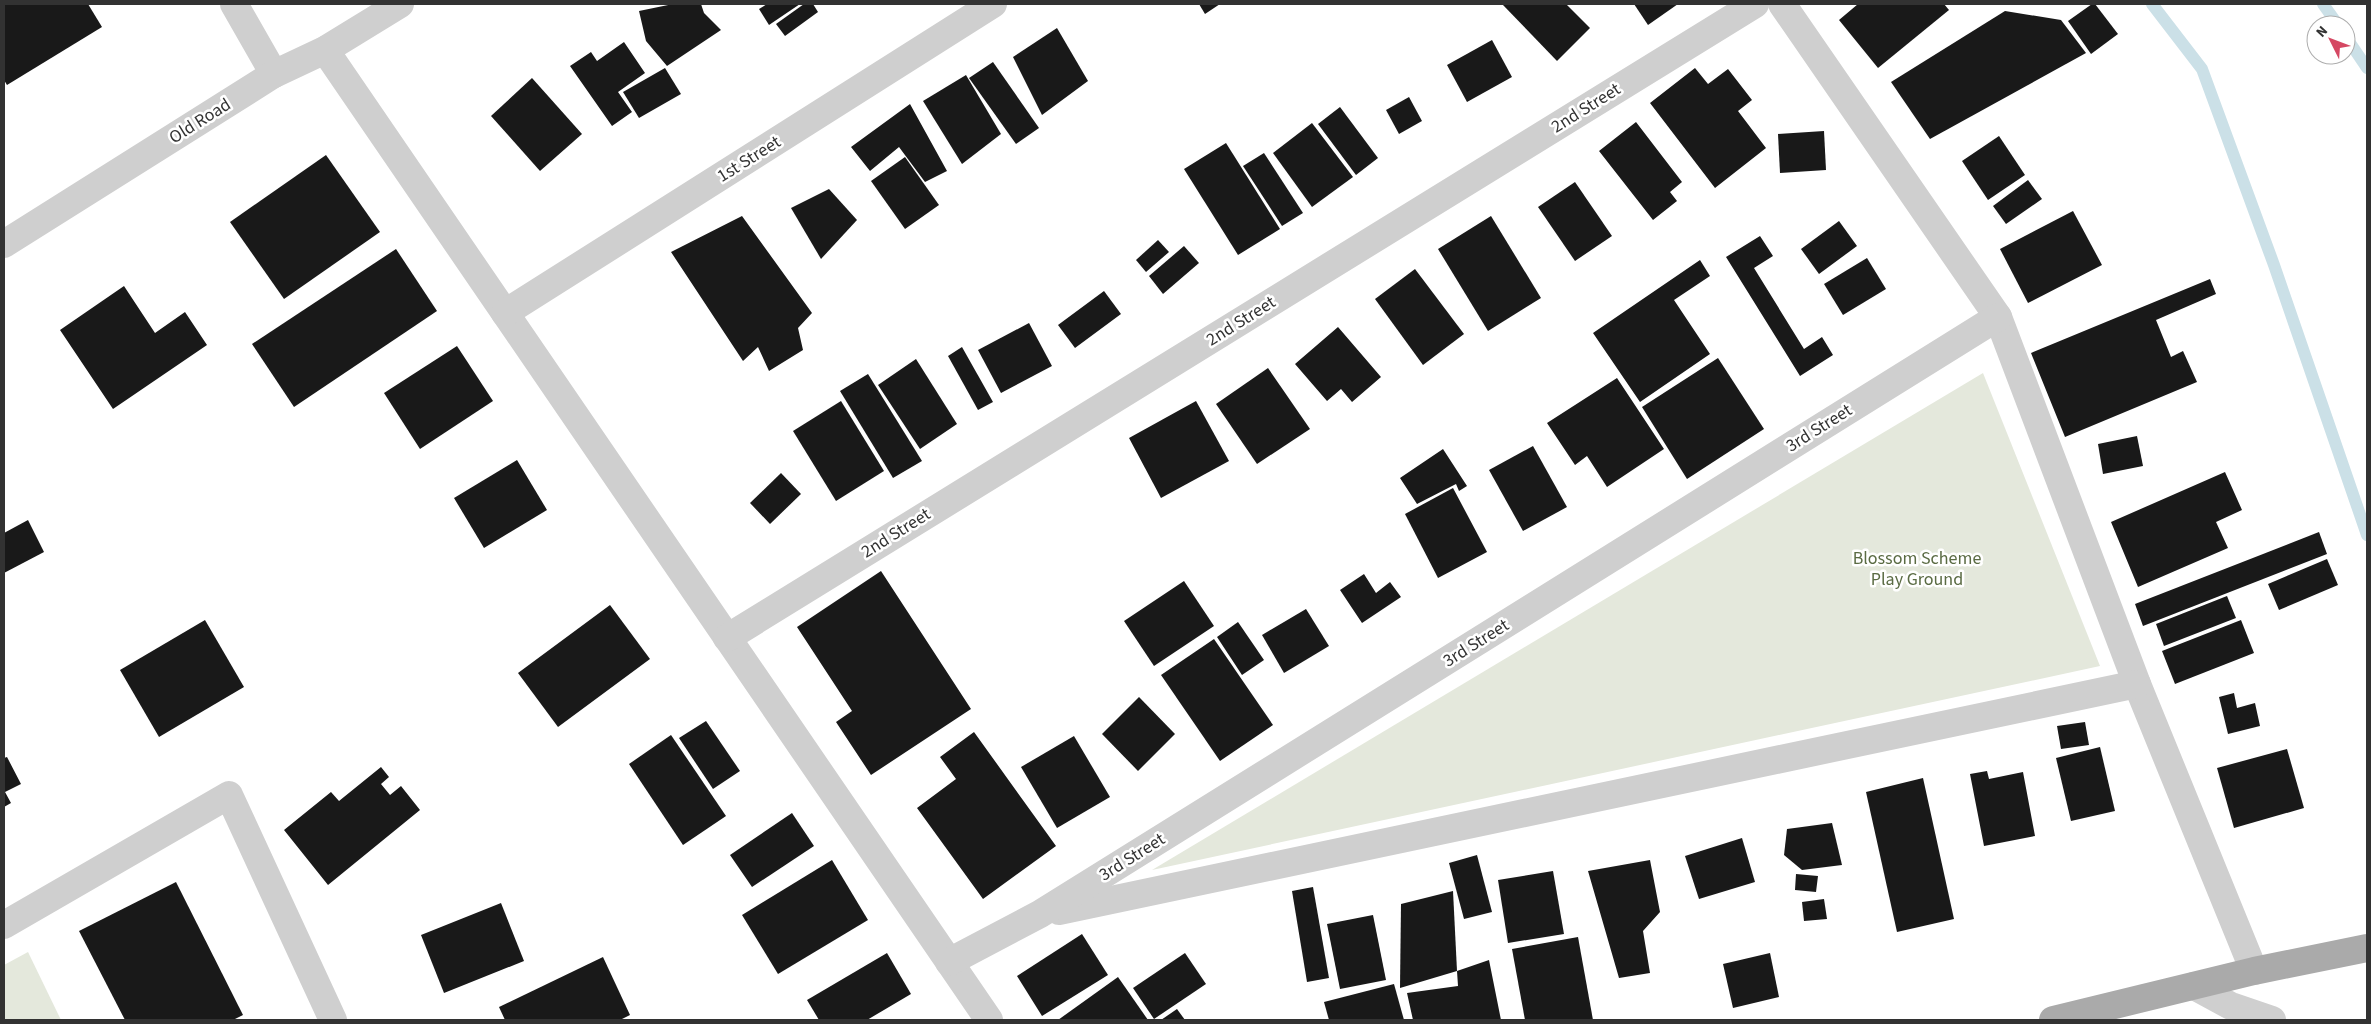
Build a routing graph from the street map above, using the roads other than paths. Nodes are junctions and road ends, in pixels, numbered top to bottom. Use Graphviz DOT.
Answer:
graph roads {
  1 [pos="234,4"];
  2 [pos="400,4"];
  3 [pos="994,4"];
  4 [pos="1755,4"];
  5 [pos="1782,4"];
  6 [pos="325,50"];
  7 [pos="274,74"];
  8 [pos="4,244"];
  9 [pos="505,313"];
  10 [pos="1998,317"];
  11 [pos="727,638"];
  12 [pos="2137,684"];
  13 [pos="1040,914"];
  14 [pos="4,926"];
  15 [pos="2367,948"];
  16 [pos="949,962"];
  17 [pos="2254,971"];
  18 [pos="2194,986"];
  19 [pos="333,1020"];
  20 [pos="989,1020"];
  21 [pos="2053,1020"];
  22 [pos="2272,1020"];
  1 -- 7 [label="street"];
  2 -- 6 [label="street, Old Road"];
  3 -- 9 [label="street, 1st Street"];
  4 -- 11 [label="street, 2nd Street"];
  5 -- 10 [label="street"];
  6 -- 7 [label="street, Old Road"];
  6 -- 9 [label="street"];
  7 -- 8 [label="street, Old Road"];
  9 -- 11 [label="street"];
  10 -- 12 [label="street"];
  10 -- 13 [label="street, 3rd Street"];
  11 -- 16 [label="street"];
  12 -- 13 [label="street"];
  12 -- 17 [label="street"];
  13 -- 16 [label="street, 3rd Street"];
  14 -- 19 [label="street"];
  15 -- 17 [label="main road"];
  16 -- 20 [label="street"];
  17 -- 18 [label="main road"];
  18 -- 21 [label="main road"];
  18 -- 22 [label="street"];
}
